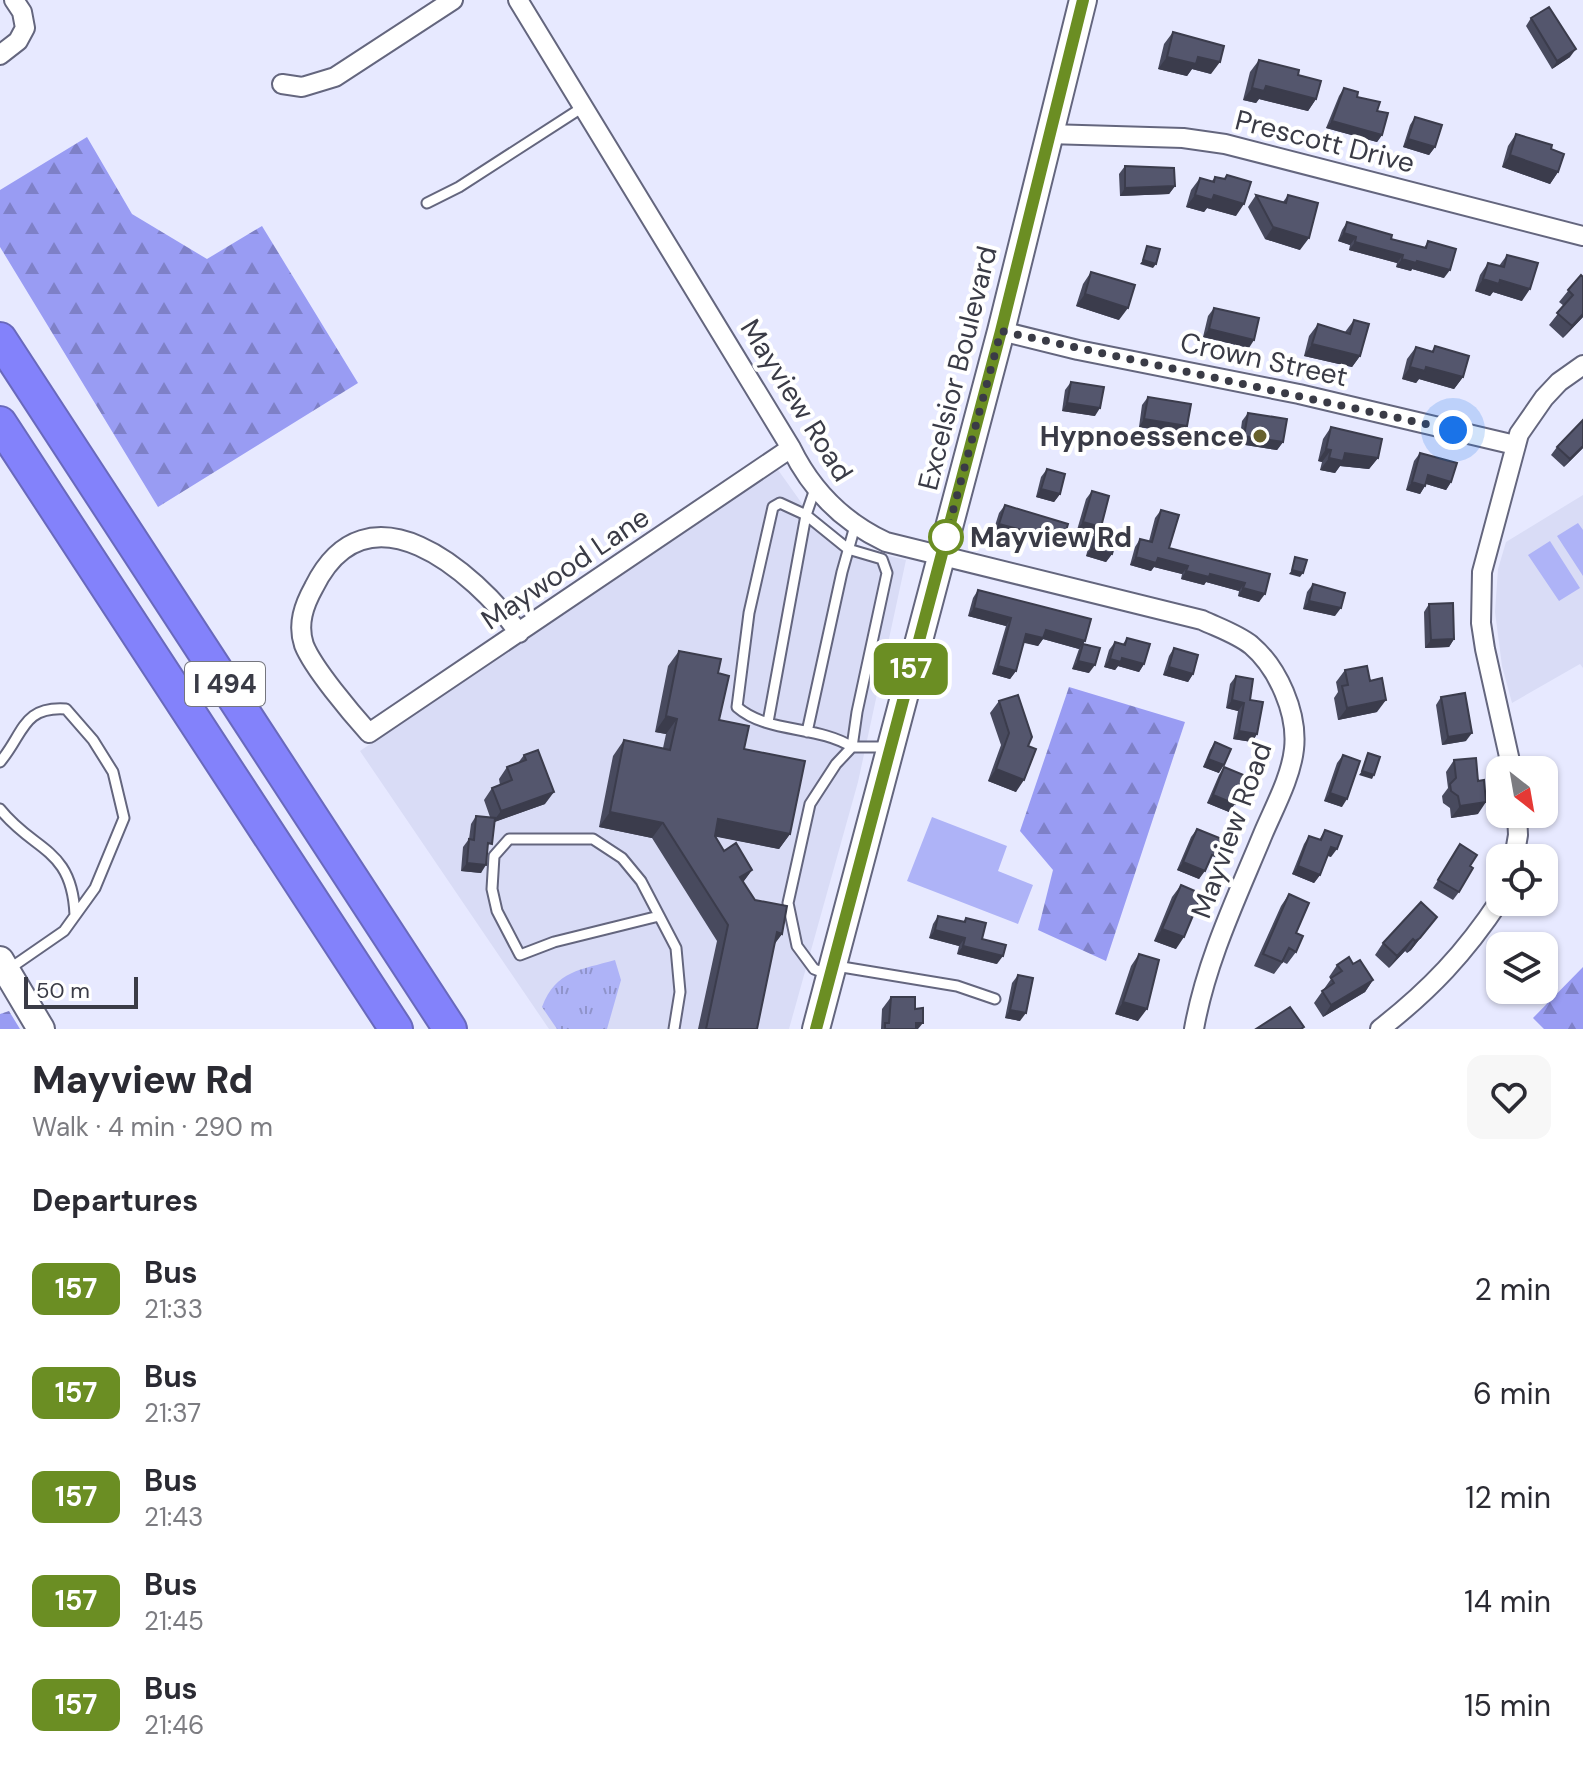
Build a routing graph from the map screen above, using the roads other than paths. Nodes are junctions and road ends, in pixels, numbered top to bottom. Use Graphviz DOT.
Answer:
graph roads {
  1 [pos="14,0"];
  2 [pos="453,0"];
  3 [pos="518,0"];
  4 [pos="1083,0"];
  5 [pos="0,55"];
  6 [pos="282,84"];
  7 [pos="583,107"];
  8 [pos="1048,134"];
  9 [pos="427,203"];
  10 [pos="1583,236"];
  11 [pos="1001,331"];
  12 [pos="0,339"];
  13 [pos="1583,365"];
  14 [pos="0,423"];
  15 [pos="1515,445"];
  16 [pos="791,448"];
  17 [pos="815,489"];
  18 [pos="806,515"];
  19 [pos="855,526"];
  20 [pos="848,549"];
  21 [pos="941,555"];
  22 [pos="519,633"];
  23 [pos="768,722"];
  24 [pos="807,732"];
  25 [pos="852,747"];
  26 [pos="890,747"];
  27 [pos="1509,756"];
  28 [pos="0,762"];
  29 [pos="0,809"];
  30 [pos="75,915"];
  31 [pos="659,916"];
  32 [pos="1488,916"];
  33 [pos="831,970"];
  34 [pos="5,977"];
  35 [pos="995,999"];
  36 [pos="41,1029"];
  37 [pos="396,1029"];
  38 [pos="450,1029"];
  39 [pos="674,1029"];
  40 [pos="816,1029"];
  41 [pos="1194,1029"];
  42 [pos="1380,1029"];
  1 -- 5 [label="street"];
  2 -- 6 [label="street"];
  3 -- 7 [label="street, Mayview Road"];
  4 -- 8 [label="main road, Excelsior Boulevard"];
  7 -- 9 [label="lane"];
  7 -- 16 [label="street, Mayview Road"];
  8 -- 10 [label="street, Prescott Drive"];
  8 -- 11 [label="main road, Excelsior Boulevard"];
  11 -- 15 [label="street, Crown Street"];
  11 -- 21 [label="main road, Excelsior Boulevard"];
  12 -- 38 [label="highway, I 494"];
  13 -- 15 [label="street"];
  14 -- 37 [label="highway, I 494"];
  15 -- 27 [label="street"];
  16 -- 17 [label="street, Mayview Road"];
  16 -- 22 [label="street, Maywood Lane"];
  17 -- 18 [label="lane"];
  17 -- 19 [label="street, Mayview Road"];
  18 -- 20 [label="lane"];
  18 -- 23 [label="lane"];
  18 -- 23 [label="lane"];
  19 -- 20 [label="lane"];
  19 -- 21 [label="street, Mayview Road"];
  20 -- 24 [label="lane"];
  20 -- 25 [label="lane"];
  21 -- 26 [label="main road, Excelsior Boulevard"];
  21 -- 41 [label="street, Mayview Road"];
  22 -- 22 [label="street, Maywood Lane"];
  23 -- 24 [label="lane"];
  24 -- 25 [label="lane"];
  25 -- 26 [label="lane"];
  25 -- 33 [label="lane"];
  26 -- 33 [label="main road, Excelsior Boulevard"];
  28 -- 30 [label="lane"];
  29 -- 30 [label="lane"];
  30 -- 34 [label="lane"];
  31 -- 31 [label="lane"];
  31 -- 39 [label="lane"];
  32 -- 42 [label="street"];
  33 -- 35 [label="lane"];
  33 -- 40 [label="main road, Excelsior Boulevard"];
  34 -- 36 [label="main road"];
}
